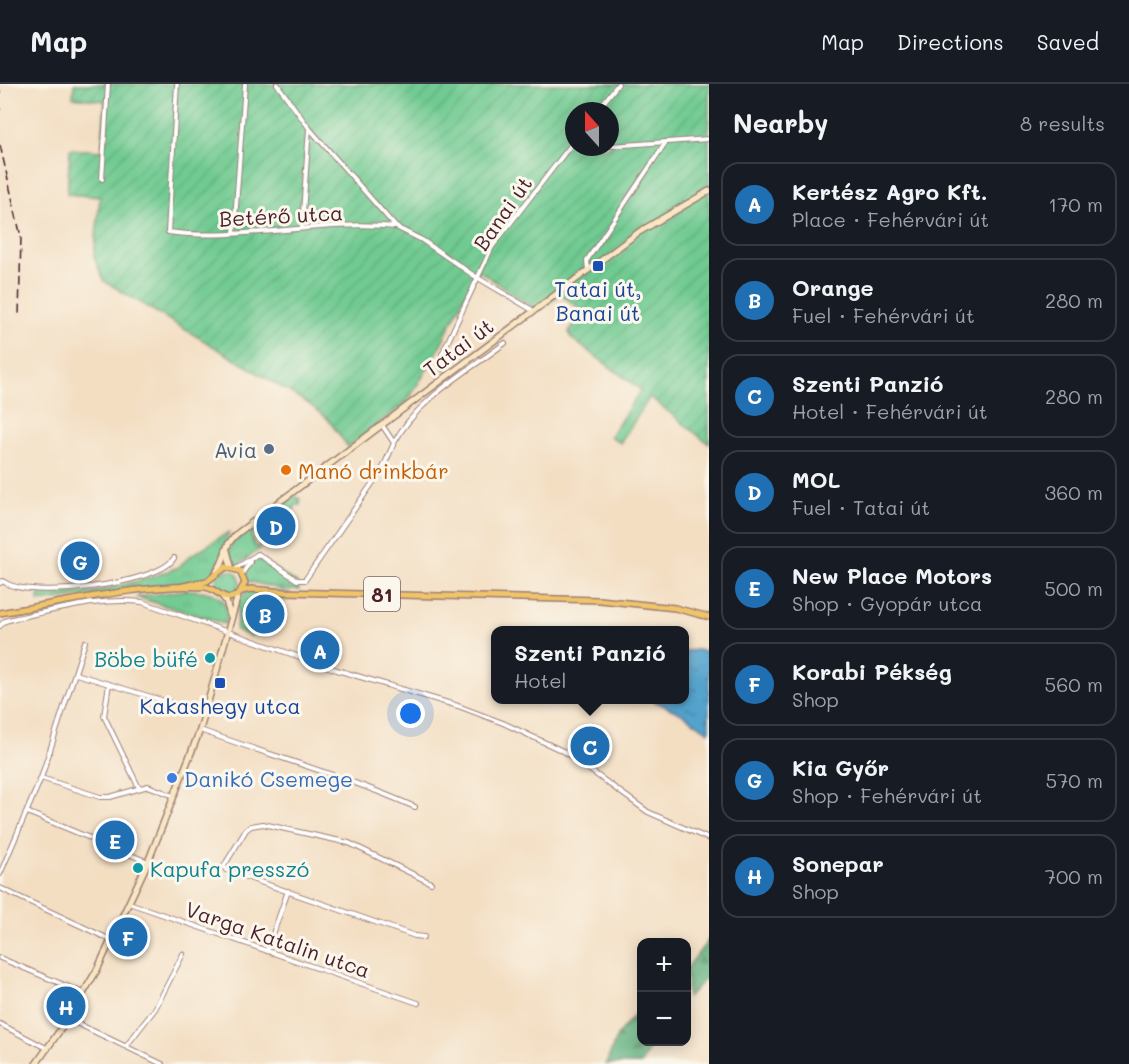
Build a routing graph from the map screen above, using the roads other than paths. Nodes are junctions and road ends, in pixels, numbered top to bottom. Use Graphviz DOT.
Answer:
graph roads {
  1 [pos="108,84"];
  2 [pos="177,84"];
  3 [pos="245,84"];
  4 [pos="277,84"];
  5 [pos="618,84"];
  6 [pos="604,102"];
  7 [pos="309,128"];
  8 [pos="709,139"];
  9 [pos="666,142"];
  10 [pos="619,145"];
  11 [pos="565,155"];
  12 [pos="102,179"];
  13 [pos="709,191"];
  14 [pos="396,227"];
  15 [pos="302,228"];
  16 [pos="234,233"];
  17 [pos="588,270"];
  18 [pos="477,277"];
  19 [pos="534,311"];
  20 [pos="505,343"];
  21 [pos="443,369"];
  22 [pos="412,402"];
  23 [pos="419,409"];
  24 [pos="382,425"];
  25 [pos="394,443"];
  26 [pos="232,538"];
  27 [pos="258,554"];
  28 [pos="174,558"];
  29 [pos="233,567"];
  30 [pos="216,573"];
  31 [pos="243,576"];
  32 [pos="0,583"];
  33 [pos="179,587"];
  34 [pos="264,590"];
  35 [pos="240,593"];
  36 [pos="219,594"];
  37 [pos="0,613"];
  38 [pos="709,617"];
  39 [pos="231,618"];
  40 [pos="0,625"];
  41 [pos="229,632"];
  42 [pos="85,642"];
  43 [pos="76,674"];
  44 [pos="109,684"];
  45 [pos="205,714"];
  46 [pos="200,730"];
  47 [pos="41,778"];
  48 [pos="139,788"];
  49 [pos="176,796"];
  50 [pos="415,807"];
  51 [pos="27,812"];
  52 [pos="709,839"];
  53 [pos="148,862"];
  54 [pos="0,874"];
  55 [pos="431,883"];
  56 [pos="0,888"];
  57 [pos="288,891"];
  58 [pos="129,903"];
  59 [pos="424,937"];
  60 [pos="112,940"];
  61 [pos="267,951"];
  62 [pos="183,954"];
  63 [pos="0,958"];
  64 [pos="83,993"];
  65 [pos="418,1003"];
  66 [pos="68,1019"];
  67 [pos="0,1024"];
  68 [pos="127,1045"];
  69 [pos="49,1049"];
  70 [pos="36,1064"];
  71 [pos="162,1064"];
  1 -- 12 [label="street"];
  2 -- 16 [label="street, Betérő utca"];
  3 -- 16 [label="street"];
  4 -- 7 [label="street"];
  5 -- 6 [label="street"];
  7 -- 14 [label="street"];
  7 -- 15 [label="street"];
  8 -- 9 [label="street"];
  9 -- 10 [label="street"];
  9 -- 17 [label="street"];
  11 -- 18 [label="street, Banai út"];
  13 -- 17 [label="street, Tatai út"];
  14 -- 15 [label="street, Betérő utca"];
  14 -- 18 [label="street"];
  15 -- 16 [label="street, Betérő utca"];
  17 -- 19 [label="street, Tatai út"];
  18 -- 19 [label="street"];
  18 -- 21 [label="street, Banai út"];
  19 -- 22 [label="street, Tatai út"];
  20 -- 23 [label="street, Tatai út"];
  22 -- 23 [label="street"];
  22 -- 24 [label="street, Tatai út"];
  23 -- 25 [label="street, Tatai út"];
  24 -- 25 [label="street"];
  24 -- 26 [label="street, Tatai út"];
  25 -- 27 [label="street"];
  26 -- 29 [label="street"];
  26 -- 30 [label="street, Tatai út"];
  27 -- 29 [label="street"];
  27 -- 31 [label="street"];
  28 -- 32 [label="street"];
  29 -- 30 [label="main road, 81"];
  29 -- 31 [label="main road, 81"];
  30 -- 33 [label="main road, 81"];
  30 -- 36 [label="main road"];
  31 -- 34 [label="main road, 81"];
  31 -- 35 [label="main road"];
  33 -- 36 [label="main road, 81"];
  33 -- 37 [label="main road, 81"];
  34 -- 35 [label="main road, 81"];
  34 -- 38 [label="main road, 81"];
  35 -- 36 [label="main road, 81"];
  35 -- 39 [label="street"];
  36 -- 39 [label="street"];
  39 -- 41 [label="street"];
  40 -- 41 [label="street"];
  41 -- 45 [label="street"];
  41 -- 52 [label="street"];
  42 -- 43 [label="street"];
  43 -- 44 [label="street"];
  43 -- 47 [label="street"];
  44 -- 45 [label="street"];
  44 -- 48 [label="street"];
  45 -- 46 [label="street"];
  46 -- 49 [label="street"];
  46 -- 50 [label="street"];
  47 -- 48 [label="street"];
  47 -- 51 [label="street"];
  48 -- 49 [label="street"];
  49 -- 53 [label="street"];
  51 -- 53 [label="street"];
  51 -- 54 [label="street"];
  53 -- 58 [label="street"];
  55 -- 57 [label="street"];
  56 -- 60 [label="street"];
  57 -- 59 [label="street"];
  57 -- 61 [label="street"];
  58 -- 60 [label="street"];
  58 -- 61 [label="street, Varga Katalin utca"];
  60 -- 64 [label="street"];
  61 -- 65 [label="street, Varga Katalin utca"];
  62 -- 68 [label="street"];
  63 -- 64 [label="street"];
  64 -- 66 [label="street"];
  66 -- 68 [label="street"];
  66 -- 69 [label="street"];
  67 -- 69 [label="street"];
  68 -- 71 [label="street"];
  69 -- 70 [label="street"];
}
